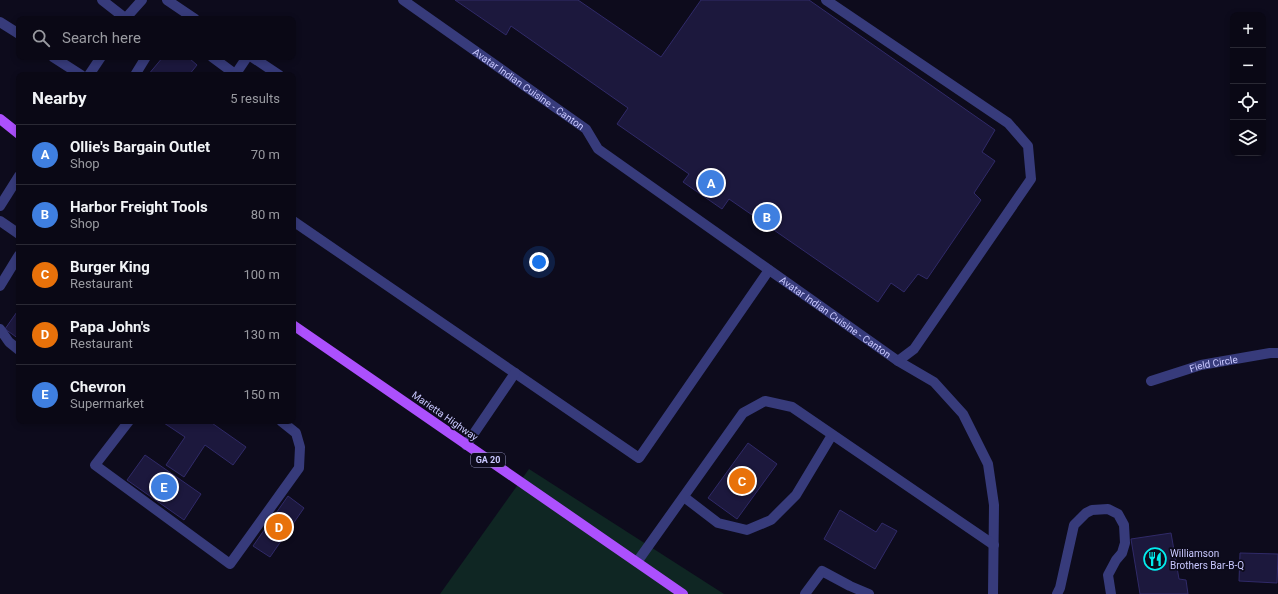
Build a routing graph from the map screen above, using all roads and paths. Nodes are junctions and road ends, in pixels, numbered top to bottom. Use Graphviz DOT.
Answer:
graph roads {
  1 [pos="102,0"];
  2 [pos="142,0"];
  3 [pos="167,0"];
  4 [pos="403,0"];
  5 [pos="826,0"];
  6 [pos="121,16"];
  7 [pos="128,16"];
  8 [pos="191,16"];
  9 [pos="0,22"];
  10 [pos="16,32"];
  11 [pos="58,60"];
  12 [pos="99,60"];
  13 [pos="144,60"];
  14 [pos="216,60"];
  15 [pos="245,60"];
  16 [pos="256,60"];
  17 [pos="76,72"];
  18 [pos="91,72"];
  19 [pos="137,72"];
  20 [pos="231,72"];
  21 [pos="237,72"];
  22 [pos="274,72"];
  23 [pos="0,119"];
  24 [pos="16,132"];
  25 [pos="16,181"];
  26 [pos="0,206"];
  27 [pos="0,221"];
  28 [pos="296,222"];
  29 [pos="16,232"];
  30 [pos="16,260"];
  31 [pos="769,270"];
  32 [pos="0,286"];
  33 [pos="296,327"];
  34 [pos="0,329"];
  35 [pos="16,348"];
  36 [pos="1278,353"];
  37 [pos="898,361"];
  38 [pos="515,373"];
  39 [pos="1151,381"];
  40 [pos="127,424"];
  41 [pos="286,424"];
  42 [pos="832,435"];
  43 [pos="466,444"];
  44 [pos="684,497"];
  45 [pos="994,544"];
  46 [pos="637,562"];
  47 [pos="847,590"];
  48 [pos="1060,591"];
  49 [pos="683,594"];
  50 [pos="805,594"];
  51 [pos="869,594"];
  52 [pos="993,594"];
  53 [pos="1111,594"];
  1 -- 6 [label="street"];
  2 -- 7 [label="street"];
  3 -- 8 [label="street"];
  4 -- 31 [label="street, Avatar Indian Cuisine - Canton"];
  5 -- 37 [label="street, Avatar Indian Cuisine - Canton"];
  9 -- 10 [label="street"];
  11 -- 17 [label="street"];
  12 -- 18 [label="street"];
  13 -- 19 [label="street"];
  14 -- 20 [label="street"];
  15 -- 21 [label="street"];
  16 -- 22 [label="street"];
  23 -- 24 [label="main road"];
  25 -- 26 [label="street"];
  27 -- 29 [label="street"];
  28 -- 38 [label="street"];
  30 -- 32 [label="street"];
  31 -- 37 [label="street, Avatar Indian Cuisine - Canton"];
  31 -- 38 [label="street"];
  33 -- 43 [label="main road, Marietta Highway / GA 20"];
  34 -- 35 [label="street"];
  36 -- 39 [label="street, Field Circle"];
  37 -- 45 [label="street"];
  38 -- 43 [label="street"];
  40 -- 41 [label="street"];
  42 -- 44 [label="street"];
  42 -- 44 [label="street"];
  42 -- 45 [label="street"];
  43 -- 46 [label="main road, Marietta Highway / GA 20"];
  44 -- 46 [label="street"];
  45 -- 52 [label="street"];
  46 -- 49 [label="main road, Marietta Highway / GA 20"];
  47 -- 50 [label="street"];
  47 -- 51 [label="street"];
  48 -- 53 [label="street"];
}
